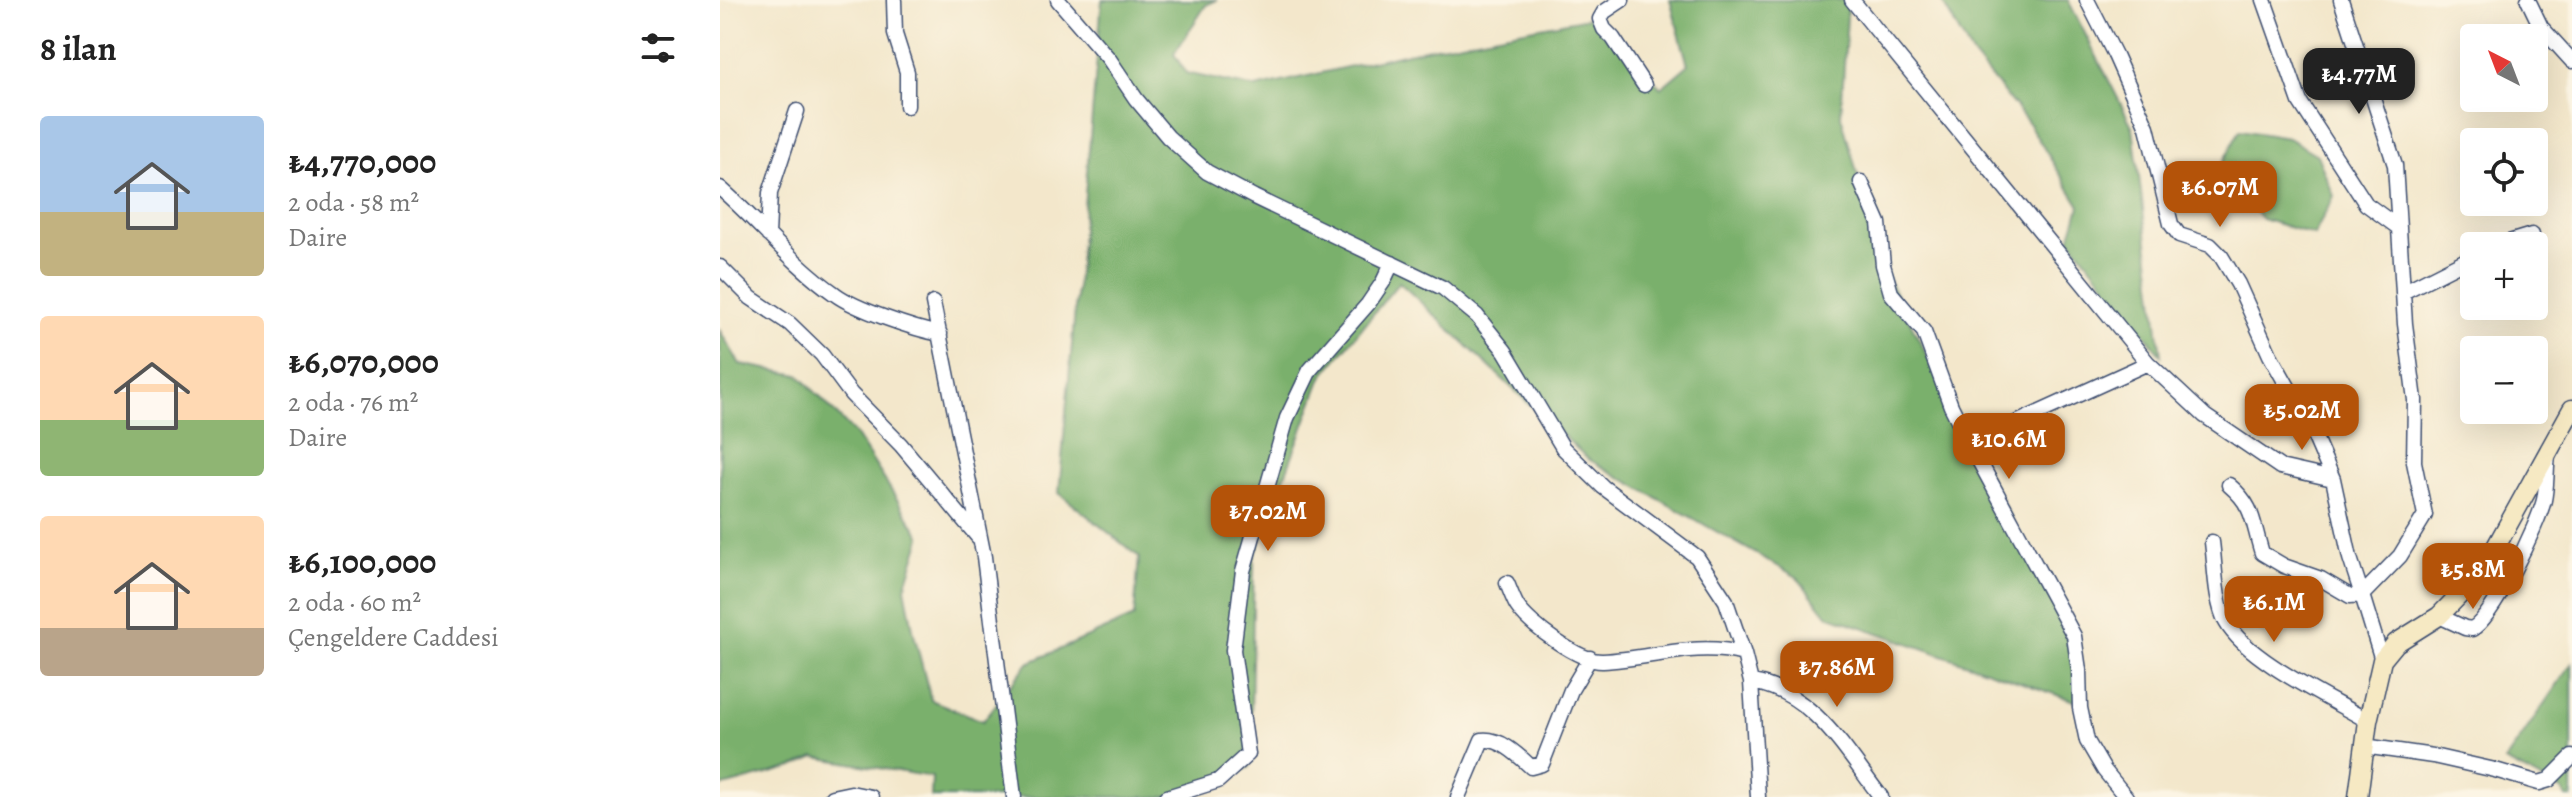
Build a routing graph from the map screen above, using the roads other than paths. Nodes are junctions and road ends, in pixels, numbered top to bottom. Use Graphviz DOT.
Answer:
graph roads {
  1 [pos="894,0"];
  2 [pos="1058,0"];
  3 [pos="1622,0"];
  4 [pos="1852,0"];
  5 [pos="2087,0"];
  6 [pos="2264,0"];
  7 [pos="2341,0"];
  8 [pos="2528,0"];
  9 [pos="2572,61"];
  10 [pos="1644,85"];
  11 [pos="907,106"];
  12 [pos="797,111"];
  13 [pos="1861,182"];
  14 [pos="720,188"];
  15 [pos="2399,228"];
  16 [pos="768,235"];
  17 [pos="1392,263"];
  18 [pos="2460,263"];
  19 [pos="720,267"];
  20 [pos="2403,292"];
  21 [pos="933,303"];
  22 [pos="940,334"];
  23 [pos="2148,363"];
  24 [pos="2572,409"];
  25 [pos="1970,444"];
  26 [pos="2548,448"];
  27 [pos="2333,479"];
  28 [pos="2229,485"];
  29 [pos="981,540"];
  30 [pos="2212,542"];
  31 [pos="1507,583"];
  32 [pos="2362,595"];
  33 [pos="2439,616"];
  34 [pos="1744,654"];
  35 [pos="1590,658"];
  36 [pos="2382,660"];
  37 [pos="1751,682"];
  38 [pos="2368,721"];
  39 [pos="2364,746"];
  40 [pos="2572,757"];
  41 [pos="832,797"];
  42 [pos="871,797"];
  43 [pos="1014,797"];
  44 [pos="1167,797"];
  45 [pos="1458,797"];
  46 [pos="1758,797"];
  47 [pos="1881,797"];
  48 [pos="2126,797"];
  49 [pos="2358,797"];
  1 -- 11 [label="street"];
  2 -- 17 [label="street"];
  3 -- 10 [label="street"];
  4 -- 23 [label="street"];
  5 -- 27 [label="street"];
  6 -- 15 [label="street"];
  7 -- 15 [label="street"];
  8 -- 9 [label="street"];
  12 -- 16 [label="street"];
  13 -- 25 [label="street"];
  14 -- 16 [label="street"];
  15 -- 20 [label="street"];
  16 -- 22 [label="street"];
  17 -- 34 [label="street"];
  17 -- 44 [label="street"];
  18 -- 20 [label="street"];
  19 -- 29 [label="street"];
  20 -- 32 [label="street"];
  21 -- 22 [label="street"];
  22 -- 29 [label="street"];
  23 -- 25 [label="street"];
  23 -- 27 [label="street"];
  24 -- 26 [label="main road"];
  25 -- 48 [label="street"];
  26 -- 33 [label="main road"];
  26 -- 33 [label="street"];
  27 -- 32 [label="street"];
  28 -- 32 [label="street"];
  29 -- 43 [label="street"];
  30 -- 38 [label="street"];
  31 -- 35 [label="street"];
  32 -- 36 [label="street"];
  33 -- 36 [label="main road"];
  34 -- 35 [label="street"];
  34 -- 37 [label="street"];
  35 -- 45 [label="street"];
  36 -- 38 [label="main road"];
  37 -- 46 [label="street"];
  37 -- 47 [label="street"];
  38 -- 39 [label="main road"];
  39 -- 40 [label="street"];
  39 -- 49 [label="main road"];
  41 -- 42 [label="street"];
}
